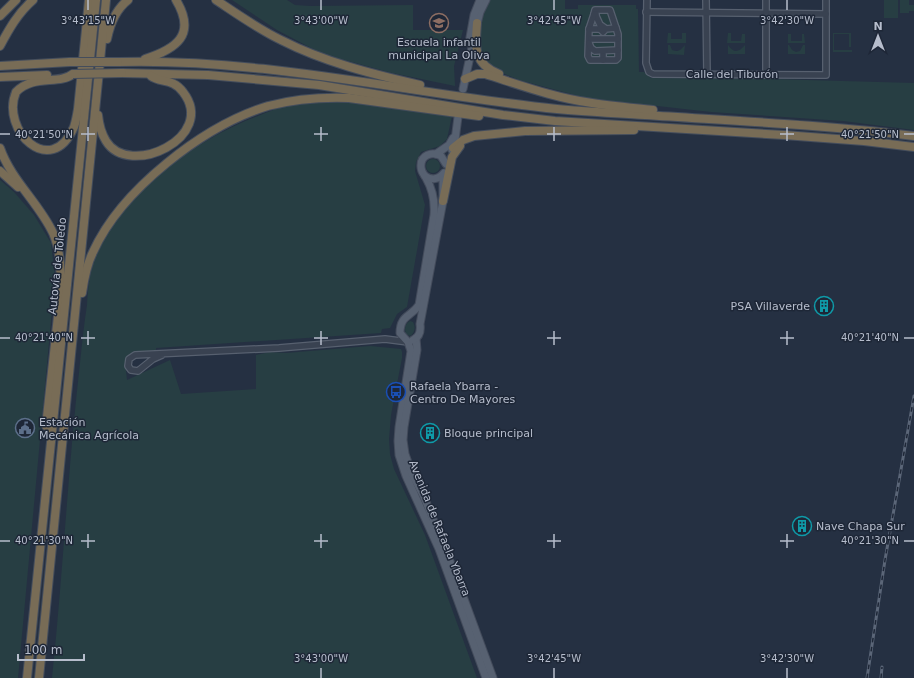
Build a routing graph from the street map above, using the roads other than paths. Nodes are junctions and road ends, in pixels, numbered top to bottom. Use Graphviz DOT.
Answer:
graph roads {
  1 [pos="16,0"];
  2 [pos="33,0"];
  3 [pos="89,0"];
  4 [pos="96,0"];
  5 [pos="106,0"];
  6 [pos="128,0"];
  7 [pos="176,0"];
  8 [pos="216,0"];
  9 [pos="222,0"];
  10 [pos="480,0"];
  11 [pos="486,0"];
  12 [pos="646,0"];
  13 [pos="706,0"];
  14 [pos="766,0"];
  15 [pos="826,0"];
  16 [pos="646,12"];
  17 [pos="706,13"];
  18 [pos="766,13"];
  19 [pos="594,14"];
  20 [pos="826,14"];
  21 [pos="0,16"];
  22 [pos="245,20"];
  23 [pos="477,23"];
  24 [pos="616,28"];
  25 [pos="598,29"];
  26 [pos="600,39"];
  27 [pos="618,39"];
  28 [pos="590,43"];
  29 [pos="0,46"];
  30 [pos="618,50"];
  31 [pos="601,53"];
  32 [pos="140,61"];
  33 [pos="0,66"];
  34 [pos="147,73"];
  35 [pos="72,74"];
  36 [pos="707,74"];
  37 [pos="766,75"];
  38 [pos="0,78"];
  39 [pos="465,79"];
  40 [pos="98,89"];
  41 [pos="463,89"];
  42 [pos="550,94"];
  43 [pos="468,98"];
  44 [pos="96,103"];
  45 [pos="503,114"];
  46 [pos="6,117"];
  47 [pos="458,117"];
  48 [pos="703,119"];
  49 [pos="671,128"];
  50 [pos="456,131"];
  51 [pos="486,135"];
  52 [pos="914,136"];
  53 [pos="15,138"];
  54 [pos="914,147"];
  55 [pos="0,148"];
  56 [pos="453,148"];
  57 [pos="436,154"];
  58 [pos="446,164"];
  59 [pos="0,171"];
  60 [pos="443,175"];
  61 [pos="425,176"];
  62 [pos="29,196"];
  63 [pos="443,201"];
  64 [pos="406,317"];
  65 [pos="420,324"];
  66 [pos="400,327"];
  67 [pos="416,338"];
  68 [pos="385,339"];
  69 [pos="405,340"];
  70 [pos="73,345"];
  71 [pos="162,355"];
  72 [pos="42,514"];
  73 [pos="27,678"];
  74 [pos="39,678"];
  75 [pos="486,678"];
  76 [pos="492,678"];
  1 -- 21 [label="highway"];
  2 -- 29 [label="highway"];
  3 -- 53 [label="highway"];
  4 -- 72 [label="highway, Autovía de Toledo"];
  5 -- 40 [label="highway, Autovía de Toledo"];
  6 -- 40 [label="highway"];
  7 -- 32 [label="highway"];
  8 -- 22 [label="highway"];
  9 -- 22 [label="highway"];
  10 -- 39 [label="main road"];
  11 -- 23 [label="main road"];
  12 -- 16 [label="street"];
  13 -- 17 [label="street"];
  14 -- 18 [label="street"];
  15 -- 20 [label="street"];
  16 -- 17 [label="street"];
  16 -- 36 [label="street, Calle del Tiburón"];
  17 -- 18 [label="street"];
  17 -- 36 [label="street"];
  18 -- 20 [label="street"];
  18 -- 37 [label="street"];
  19 -- 24 [label="street"];
  19 -- 25 [label="street"];
  19 -- 25 [label="street"];
  20 -- 37 [label="street, Calle del Tiburón"];
  22 -- 43 [label="highway"];
  23 -- 39 [label="main road"];
  23 -- 42 [label="highway"];
  24 -- 25 [label="street"];
  24 -- 27 [label="street"];
  25 -- 26 [label="street"];
  25 -- 28 [label="street"];
  26 -- 27 [label="street"];
  26 -- 28 [label="street"];
  26 -- 31 [label="street"];
  26 -- 31 [label="street"];
  27 -- 30 [label="street"];
  28 -- 31 [label="street"];
  28 -- 31 [label="street"];
  30 -- 31 [label="street"];
  30 -- 31 [label="street"];
  32 -- 33 [label="highway, bridge"];
  32 -- 43 [label="highway"];
  34 -- 35 [label="highway, bridge"];
  34 -- 44 [label="highway"];
  34 -- 45 [label="highway"];
  35 -- 38 [label="highway"];
  35 -- 46 [label="highway"];
  36 -- 37 [label="street, Calle del Tiburón"];
  39 -- 41 [label="main road"];
  39 -- 42 [label="highway"];
  40 -- 44 [label="highway, Autovía de Toledo"];
  42 -- 48 [label="highway"];
  43 -- 48 [label="highway"];
  44 -- 70 [label="highway, Autovía de Toledo"];
  45 -- 49 [label="highway"];
  45 -- 70 [label="highway"];
  47 -- 50 [label="main road, Avenida de Rafaela Ybarra"];
  48 -- 52 [label="highway"];
  49 -- 51 [label="highway"];
  49 -- 54 [label="highway"];
  50 -- 56 [label="main road, Avenida de Rafaela Ybarra"];
  50 -- 57 [label="main road, Avenida de Rafaela Ybarra"];
  51 -- 56 [label="highway"];
  51 -- 63 [label="highway"];
  55 -- 62 [label="highway"];
  56 -- 58 [label="main road, Avenida de Rafaela Ybarra"];
  57 -- 58 [label="main road"];
  57 -- 61 [label="main road, Avenida de Rafaela Ybarra"];
  58 -- 60 [label="main road, Avenida de Rafaela Ybarra"];
  59 -- 62 [label="highway"];
  60 -- 61 [label="main road"];
  60 -- 63 [label="main road, Avenida de Rafaela Ybarra"];
  61 -- 64 [label="main road, Avenida de Rafaela Ybarra"];
  62 -- 72 [label="highway"];
  63 -- 65 [label="main road, Avenida de Rafaela Ybarra"];
  64 -- 65 [label="main road"];
  64 -- 66 [label="main road, Avenida de Rafaela Ybarra"];
  65 -- 67 [label="main road, Avenida de Rafaela Ybarra"];
  66 -- 68 [label="street"];
  66 -- 69 [label="main road, Avenida de Rafaela Ybarra"];
  67 -- 69 [label="main road"];
  67 -- 76 [label="main road, Avenida de Rafaela Ybarra"];
  68 -- 69 [label="street"];
  68 -- 71 [label="street"];
  69 -- 75 [label="main road, Avenida de Rafaela Ybarra"];
  70 -- 74 [label="highway, Autovía de Toledo"];
  71 -- 71 [label="street"];
  72 -- 73 [label="highway, Autovía de Toledo"];
}
